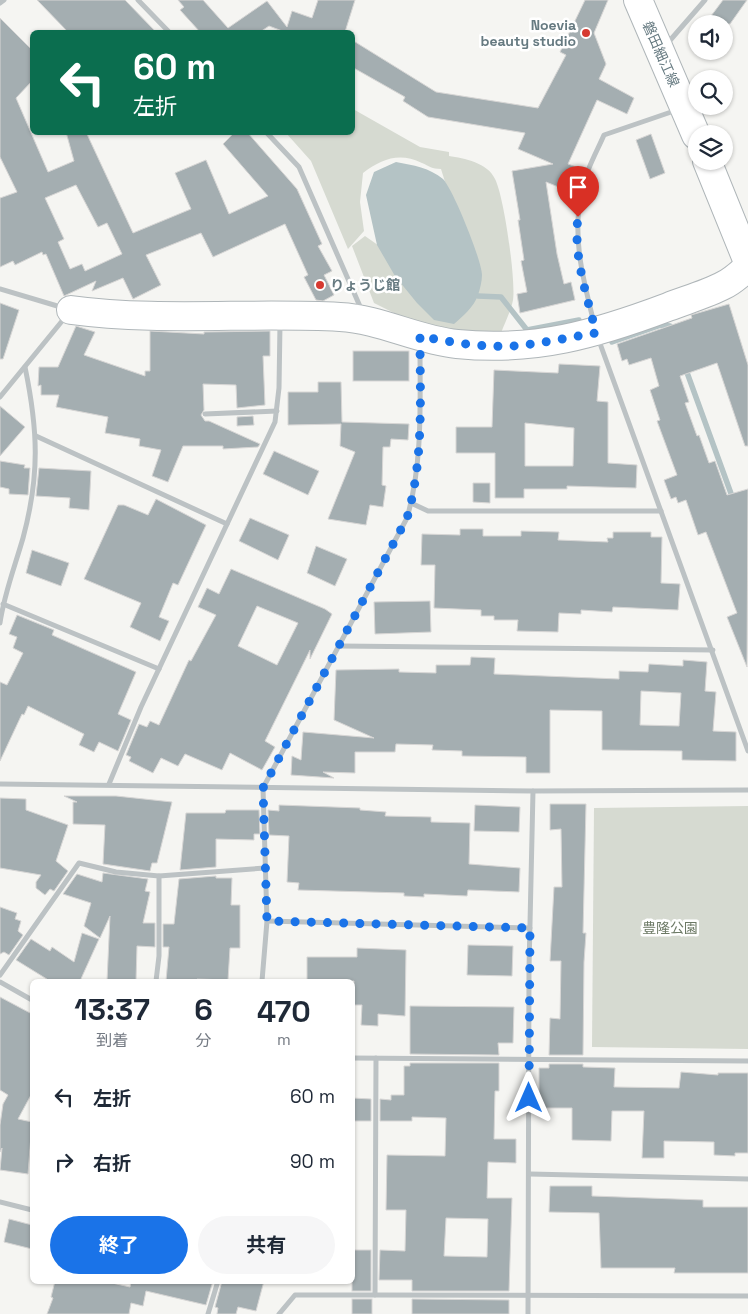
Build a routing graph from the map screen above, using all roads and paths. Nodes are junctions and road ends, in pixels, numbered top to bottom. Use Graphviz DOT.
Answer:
graph roads {
  1 [pos="4,0"];
  2 [pos="138,0"];
  3 [pos="638,0"];
  4 [pos="705,0"];
  5 [pos="0,3"];
  6 [pos="167,30"];
  7 [pos="660,51"];
  8 [pos="685,108"];
  9 [pos="692,125"];
  10 [pos="269,135"];
  11 [pos="711,170"];
  12 [pos="748,262"];
  13 [pos="748,266"];
  14 [pos="0,289"];
  15 [pos="71,310"];
  16 [pos="280,315"];
  17 [pos="366,320"];
  18 [pos="596,333"];
  19 [pos="420,336"];
  20 [pos="24,367"];
  21 [pos="0,397"];
  22 [pos="277,411"];
  23 [pos="206,414"];
  24 [pos="36,436"];
  25 [pos="411,503"];
  26 [pos="661,511"];
  27 [pos="227,524"];
  28 [pos="3,604"];
  29 [pos="0,623"];
  30 [pos="340,646"];
  31 [pos="712,650"];
  32 [pos="159,669"];
  33 [pos="748,751"];
  34 [pos="0,784"];
  35 [pos="109,784"];
  36 [pos="263,788"];
  37 [pos="748,790"];
  38 [pos="533,791"];
  39 [pos="265,868"];
  40 [pos="159,876"];
  41 [pos="267,921"];
  42 [pos="530,928"];
  43 [pos="0,976"];
  44 [pos="156,979"];
  45 [pos="262,979"];
  46 [pos="0,982"];
  47 [pos="30,999"];
  48 [pos="355,1058"];
  49 [pos="376,1058"];
  50 [pos="529,1059"];
  51 [pos="748,1060"];
  52 [pos="530,1174"];
  53 [pos="748,1179"];
  54 [pos="0,1202"];
  55 [pos="30,1210"];
  56 [pos="217,1284"];
  57 [pos="375,1295"];
  58 [pos="528,1296"];
  59 [pos="748,1296"];
  60 [pos="208,1314"];
  61 [pos="279,1314"];
  62 [pos="528,1314"];
  1 -- 5 [label="street"];
  2 -- 6 [label="street"];
  3 -- 7 [label="street, 磐田細江線"];
  4 -- 7 [label="street"];
  7 -- 8 [label="street, 磐田細江線"];
  8 -- 9 [label="street, 磐田細江線"];
  8 -- 18 [label="street"];
  10 -- 17 [label="street"];
  11 -- 12 [label="street"];
  13 -- 18 [label="street"];
  14 -- 15 [label="street"];
  15 -- 16 [label="street"];
  15 -- 20 [label="street"];
  16 -- 17 [label="street"];
  16 -- 22 [label="street"];
  17 -- 19 [label="street"];
  18 -- 19 [label="street"];
  18 -- 26 [label="street"];
  19 -- 25 [label="street"];
  20 -- 21 [label="street"];
  20 -- 24 [label="street"];
  22 -- 23 [label="street"];
  22 -- 27 [label="street"];
  24 -- 27 [label="street"];
  24 -- 28 [label="street"];
  25 -- 26 [label="street"];
  25 -- 30 [label="street"];
  26 -- 31 [label="street"];
  27 -- 32 [label="street"];
  28 -- 29 [label="street"];
  28 -- 32 [label="street"];
  30 -- 31 [label="street"];
  30 -- 36 [label="street"];
  31 -- 33 [label="street"];
  32 -- 35 [label="street"];
  34 -- 35 [label="street"];
  35 -- 36 [label="street"];
  36 -- 38 [label="street"];
  36 -- 39 [label="street"];
  37 -- 38 [label="street"];
  38 -- 42 [label="street"];
  39 -- 40 [label="street"];
  39 -- 41 [label="street"];
  40 -- 43 [label="street"];
  40 -- 44 [label="street"];
  41 -- 42 [label="street"];
  41 -- 45 [label="street"];
  42 -- 50 [label="street"];
  46 -- 47 [label="street"];
  48 -- 49 [label="street"];
  49 -- 50 [label="street"];
  49 -- 57 [label="street"];
  50 -- 51 [label="street"];
  50 -- 52 [label="street"];
  52 -- 53 [label="street"];
  52 -- 58 [label="street"];
  54 -- 55 [label="street"];
  56 -- 60 [label="street"];
  57 -- 58 [label="street"];
  57 -- 61 [label="street"];
  58 -- 59 [label="street"];
  58 -- 62 [label="street"];
}
